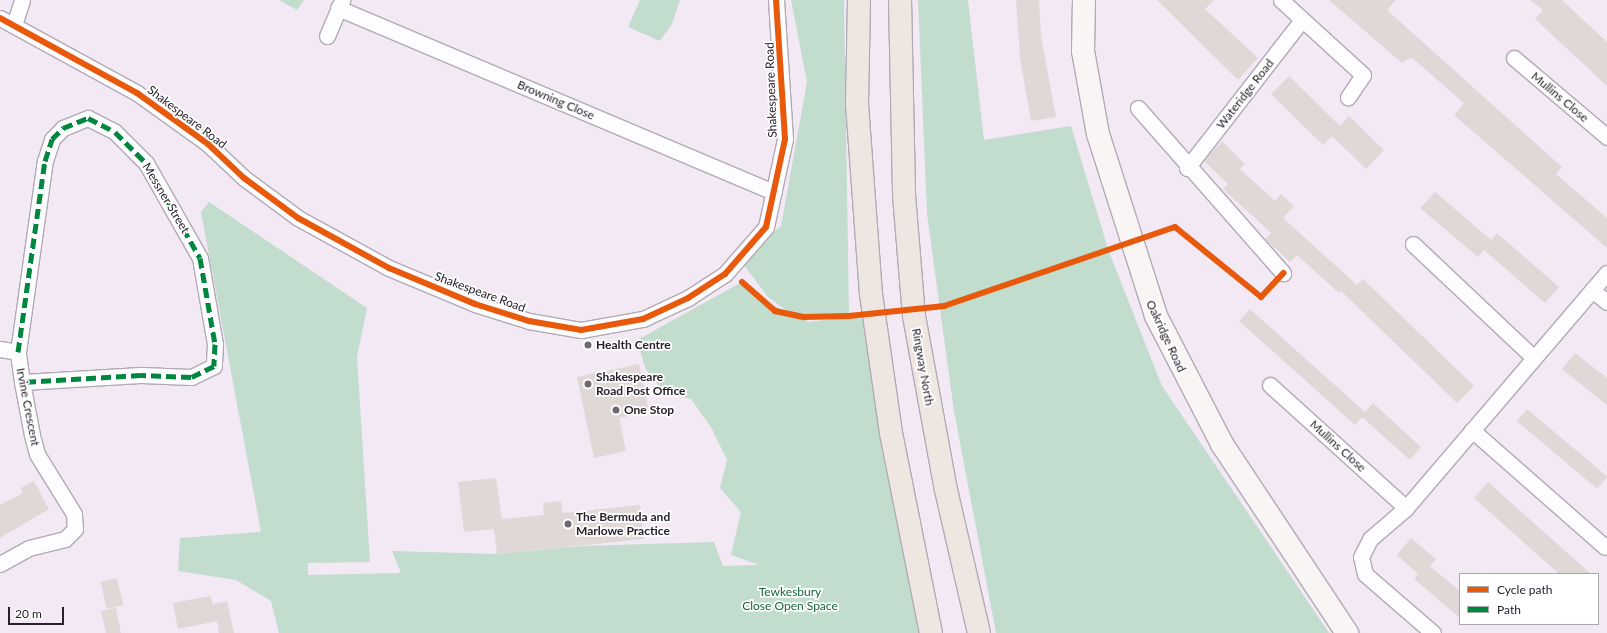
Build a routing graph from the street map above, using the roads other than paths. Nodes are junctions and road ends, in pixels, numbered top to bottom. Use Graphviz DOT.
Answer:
graph roads {
  1 [pos="22,0"];
  2 [pos="776,0"];
  3 [pos="859,0"];
  4 [pos="900,0"];
  5 [pos="1084,0"];
  6 [pos="1281,0"];
  7 [pos="340,4"];
  8 [pos="0,18"];
  9 [pos="1302,20"];
  10 [pos="14,25"];
  11 [pos="327,36"];
  12 [pos="1514,58"];
  13 [pos="1348,97"];
  14 [pos="1138,108"];
  15 [pos="1607,137"];
  16 [pos="1187,168"];
  17 [pos="774,192"];
  18 [pos="1413,244"];
  19 [pos="1282,273"];
  20 [pos="1607,273"];
  21 [pos="1592,290"];
  22 [pos="1607,302"];
  23 [pos="0,348"];
  24 [pos="18,352"];
  25 [pos="1534,358"];
  26 [pos="22,382"];
  27 [pos="1270,385"];
  28 [pos="1472,430"];
  29 [pos="1406,508"];
  30 [pos="1605,547"];
  31 [pos="0,564"];
  32 [pos="931,633"];
  33 [pos="979,633"];
  34 [pos="1347,633"];
  35 [pos="1433,633"];
  1 -- 10 [label="street"];
  2 -- 17 [label="street, Shakespeare Road"];
  3 -- 32 [label="highway"];
  4 -- 33 [label="highway, Ringway North"];
  5 -- 34 [label="street, Oakridge Road"];
  6 -- 9 [label="street"];
  7 -- 11 [label="street, Browning Close"];
  7 -- 17 [label="street, Browning Close"];
  8 -- 10 [label="street, Shakespeare Road"];
  9 -- 13 [label="street"];
  9 -- 16 [label="street, Wateridge Road"];
  10 -- 17 [label="street, Shakespeare Road"];
  12 -- 15 [label="street, Mullins Close"];
  14 -- 16 [label="street"];
  16 -- 19 [label="street"];
  18 -- 25 [label="street"];
  20 -- 21 [label="street"];
  21 -- 22 [label="street"];
  21 -- 25 [label="street"];
  23 -- 24 [label="street, Irvine Crescent"];
  24 -- 26 [label="street, Irvine Crescent"];
  24 -- 26 [label="street, Messner Street"];
  25 -- 28 [label="street"];
  26 -- 31 [label="street, Irvine Crescent"];
  27 -- 29 [label="street, Mullins Close"];
  28 -- 29 [label="street"];
  28 -- 30 [label="street"];
  29 -- 35 [label="street"];
}
